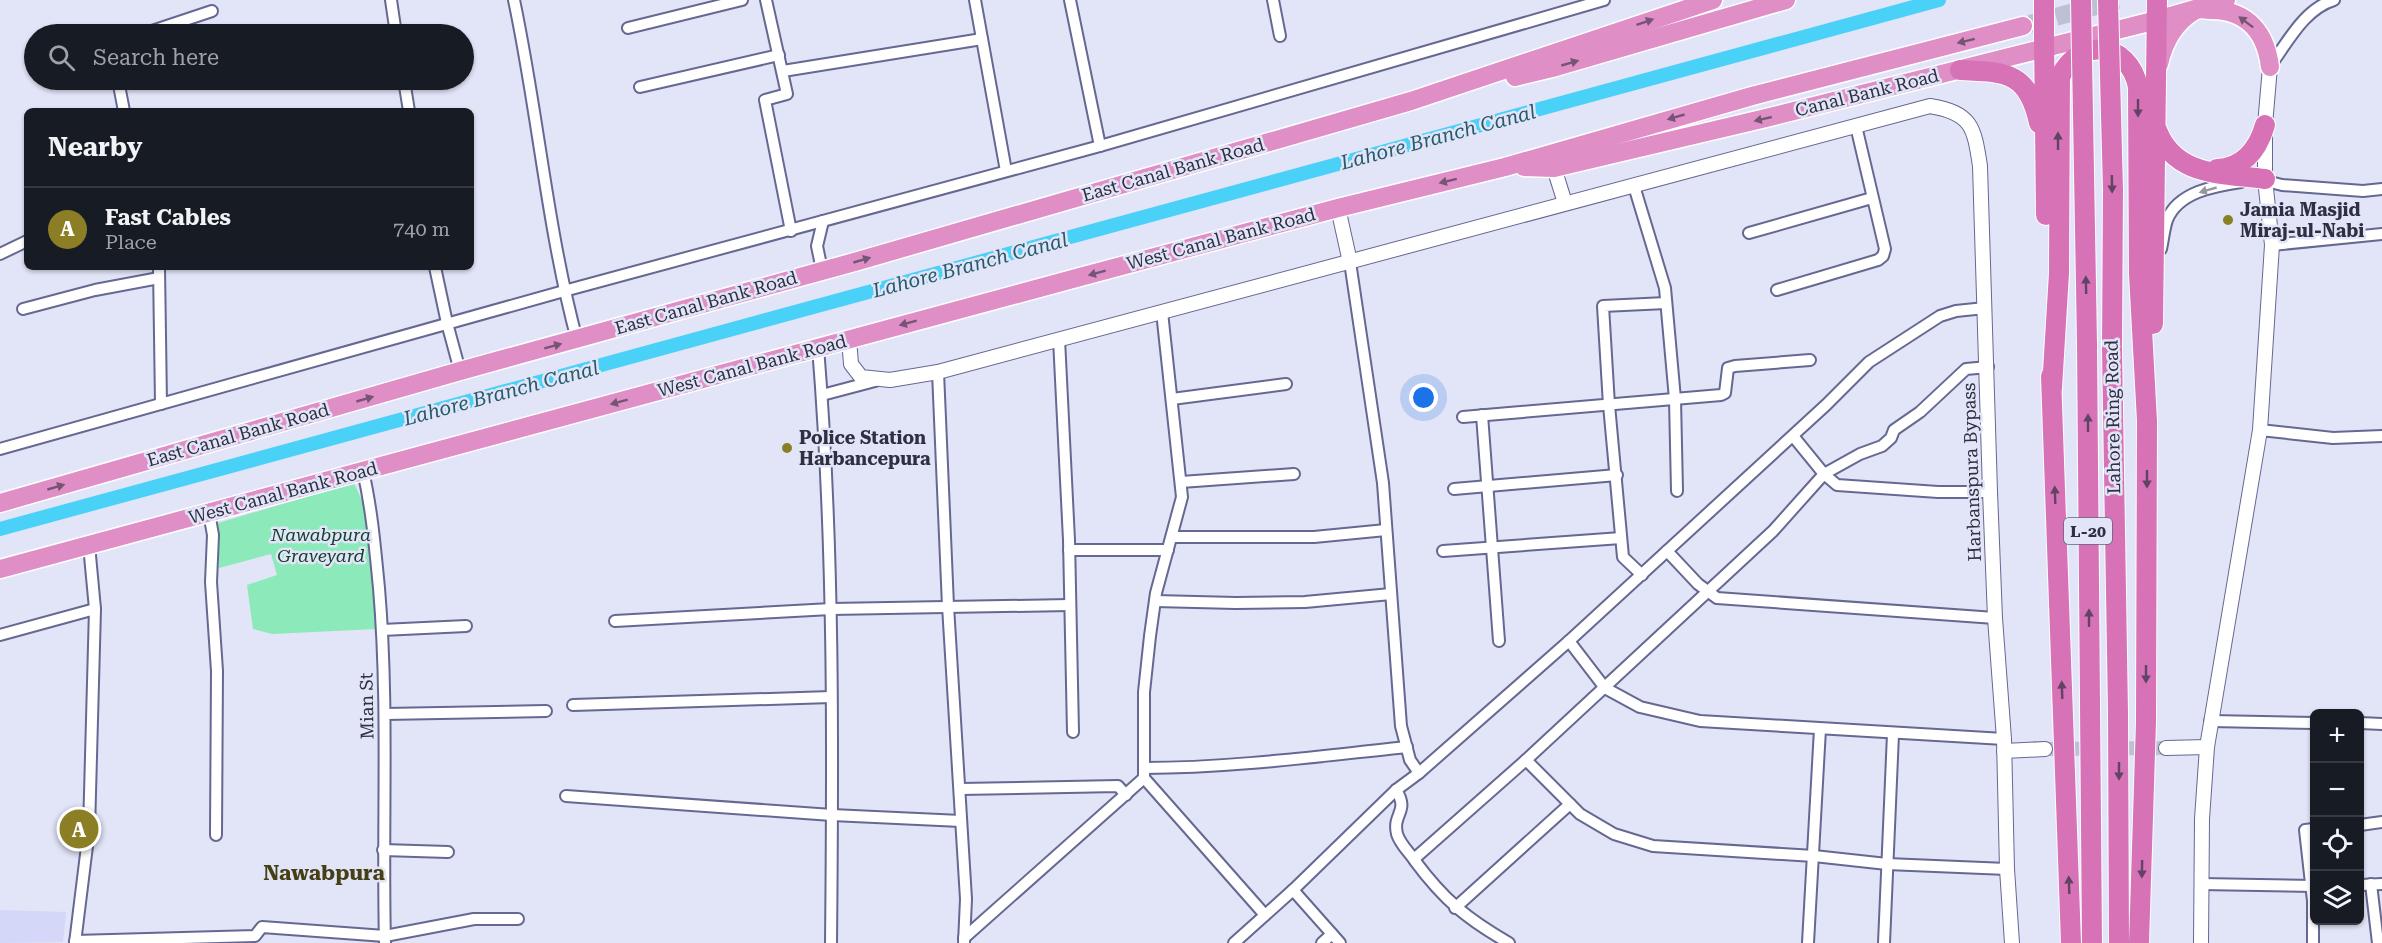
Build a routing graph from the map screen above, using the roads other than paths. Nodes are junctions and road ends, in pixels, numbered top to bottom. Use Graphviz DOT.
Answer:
graph roads {
  1 [pos="391,0"];
  2 [pos="514,0"];
  3 [pos="742,0"];
  4 [pos="766,0"];
  5 [pos="975,0"];
  6 [pos="1070,0"];
  7 [pos="1273,0"];
  8 [pos="1604,0"];
  9 [pos="1786,0"];
  10 [pos="2044,0"];
  11 [pos="2081,0"];
  12 [pos="2108,0"];
  13 [pos="2226,0"];
  14 [pos="2334,0"];
  15 [pos="1704,1"];
  16 [pos="2157,8"];
  17 [pos="212,10"];
  18 [pos="2196,10"];
  19 [pos="172,24"];
  20 [pos="395,24"];
  21 [pos="2023,26"];
  22 [pos="628,28"];
  23 [pos="1280,36"];
  24 [pos="982,39"];
  25 [pos="2044,42"];
  26 [pos="779,55"];
  27 [pos="2270,67"];
  28 [pos="783,70"];
  29 [pos="1960,70"];
  30 [pos="2157,71"];
  31 [pos="640,87"];
  32 [pos="120,90"];
  33 [pos="406,90"];
  34 [pos="1411,101"];
  35 [pos="123,108"];
  36 [pos="409,108"];
  37 [pos="2265,125"];
  38 [pos="1856,126"];
  39 [pos="2156,127"];
  40 [pos="1100,146"];
  41 [pos="2043,146"];
  42 [pos="1504,166"];
  43 [pos="1554,168"];
  44 [pos="2205,170"];
  45 [pos="1006,171"];
  46 [pos="2265,179"];
  47 [pos="1634,186"];
  48 [pos="2382,189"];
  49 [pos="1872,198"];
  50 [pos="1565,203"];
  51 [pos="1338,208"];
  52 [pos="823,221"];
  53 [pos="791,231"];
  54 [pos="1749,234"];
  55 [pos="2382,234"];
  56 [pos="24,242"];
  57 [pos="2272,246"];
  58 [pos="0,254"];
  59 [pos="1350,262"];
  60 [pos="436,270"];
  61 [pos="822,270"];
  62 [pos="159,273"];
  63 [pos="2154,282"];
  64 [pos="1777,290"];
  65 [pos="564,291"];
  66 [pos="1666,303"];
  67 [pos="1984,308"];
  68 [pos="23,309"];
  69 [pos="1162,312"];
  70 [pos="447,323"];
  71 [pos="849,339"];
  72 [pos="1059,339"];
  73 [pos="577,340"];
  74 [pos="818,347"];
  75 [pos="1810,360"];
  76 [pos="1988,367"];
  77 [pos="460,371"];
  78 [pos="938,372"];
  79 [pos="878,380"];
  80 [pos="1286,384"];
  81 [pos="2052,388"];
  82 [pos="822,395"];
  83 [pos="1172,399"];
  84 [pos="1675,399"];
  85 [pos="160,404"];
  86 [pos="1609,405"];
  87 [pos="1482,415"];
  88 [pos="1463,417"];
  89 [pos="2147,420"];
  90 [pos="2260,430"];
  91 [pos="1793,436"];
  92 [pos="2382,436"];
  93 [pos="0,449"];
  94 [pos="363,471"];
  95 [pos="1294,474"];
  96 [pos="1824,474"];
  97 [pos="1617,475"];
  98 [pos="1181,482"];
  99 [pos="1488,486"];
  100 [pos="1454,489"];
  101 [pos="1677,491"];
  102 [pos="1989,492"];
  103 [pos="0,503"];
  104 [pos="208,513"];
  105 [pos="1386,530"];
  106 [pos="1172,537"];
  107 [pos="1621,538"];
  108 [pos="88,545"];
  109 [pos="1493,547"];
  110 [pos="1069,550"];
  111 [pos="1168,550"];
  112 [pos="1443,551"];
  113 [pos="1667,551"];
  114 [pos="0,569"];
  115 [pos="1642,574"];
  116 [pos="1707,591"];
  117 [pos="1391,594"];
  118 [pos="1155,601"];
  119 [pos="1070,605"];
  120 [pos="948,606"];
  121 [pos="95,609"];
  122 [pos="831,609"];
  123 [pos="1995,618"];
  124 [pos="615,621"];
  125 [pos="466,626"];
  126 [pos="382,630"];
  127 [pos="0,635"];
  128 [pos="1499,641"];
  129 [pos="1569,641"];
  130 [pos="1605,688"];
  131 [pos="831,697"];
  132 [pos="573,705"];
  133 [pos="546,711"];
  134 [pos="385,714"];
  135 [pos="2210,721"];
  136 [pos="2310,723"];
  137 [pos="2364,723"];
  138 [pos="2382,724"];
  139 [pos="1820,729"];
  140 [pos="1073,732"];
  141 [pos="1893,734"];
  142 [pos="2004,745"];
  143 [pos="1407,747"];
  144 [pos="2207,747"];
  145 [pos="2166,748"];
  146 [pos="2045,749"];
  147 [pos="1526,760"];
  148 [pos="1144,773"];
  149 [pos="1419,773"];
  150 [pos="960,789"];
  151 [pos="1396,790"];
  152 [pos="1126,795"];
  153 [pos="566,796"];
  154 [pos="1570,804"];
  155 [pos="832,815"];
  156 [pos="961,821"];
  157 [pos="2382,822"];
  158 [pos="2364,824"];
  159 [pos="2310,829"];
  160 [pos="216,835"];
  161 [pos="383,850"];
  162 [pos="448,852"];
  163 [pos="1814,856"];
  164 [pos="1414,859"];
  165 [pos="1887,864"];
  166 [pos="2007,869"];
  167 [pos="2310,870"];
  168 [pos="2377,884"];
  169 [pos="2201,885"];
  170 [pos="2310,886"];
  171 [pos="1293,890"];
  172 [pos="1455,908"];
  173 [pos="1264,915"];
  174 [pos="518,919"];
  175 [pos="2313,925"];
  176 [pos="1332,934"];
  177 [pos="385,939"];
  178 [pos="964,940"];
  179 [pos="75,942"];
  180 [pos="831,943"];
  181 [pos="1234,943"];
  182 [pos="1322,943"];
  183 [pos="1340,943"];
  184 [pos="1509,943"];
  185 [pos="1808,943"];
  186 [pos="1884,943"];
  187 [pos="2012,943"];
  188 [pos="2071,943"];
  189 [pos="2092,943"];
  190 [pos="2119,943"];
  191 [pos="2139,943"];
  192 [pos="2201,943"];
  193 [pos="2313,943"];
  194 [pos="2378,943"];
  1 -- 20 [label="street"];
  2 -- 65 [label="street"];
  3 -- 22 [label="street"];
  4 -- 26 [label="street"];
  5 -- 24 [label="street"];
  6 -- 40 [label="street"];
  7 -- 23 [label="street"];
  8 -- 40 [label="street"];
  34 -- 9 [label="highway, one-way"];
  10 -- 25 [label="highway, bridge"];
  189 -- 11 [label="highway, Lahore Ring Road / L-20, one-way, bridge"];
  12 -- 190 [label="highway, Lahore Ring Road / L-20, one-way, bridge"];
  13 -- 18 [label="highway, Canal Bank Road"];
  14 -- 27 [label="street"];
  34 -- 15 [label="highway, one-way"];
  16 -- 18 [label="highway, Canal Bank Road"];
  16 -- 25 [label="highway, Canal Bank Road"];
  16 -- 30 [label="highway"];
  17 -- 19 [label="street"];
  27 -- 18 [label="highway, one-way"];
  18 -- 30 [label="highway"];
  21 -- 42 [label="highway, one-way"];
  24 -- 28 [label="street"];
  24 -- 45 [label="street"];
  25 -- 29 [label="highway, Canal Bank Road"];
  25 -- 41 [label="highway"];
  26 -- 28 [label="street"];
  26 -- 31 [label="street"];
  27 -- 37 [label="street"];
  28 -- 53 [label="street"];
  29 -- 41 [label="highway"];
  29 -- 43 [label="highway, Canal Bank Road, one-way"];
  30 -- 39 [label="highway"];
  32 -- 35 [label="street"];
  33 -- 36 [label="street"];
  61 -- 34 [label="highway, East Canal Bank Road, one-way"];
  37 -- 44 [label="highway"];
  37 -- 46 [label="street"];
  38 -- 47 [label="street, Harbanspura Bypass"];
  38 -- 49 [label="street"];
  38 -- 67 [label="street, Harbanspura Bypass"];
  39 -- 44 [label="highway"];
  39 -- 63 [label="highway"];
  40 -- 45 [label="street"];
  41 -- 81 [label="highway"];
  42 -- 43 [label="highway, Canal Bank Road"];
  42 -- 51 [label="highway, West Canal Bank Road, one-way"];
  43 -- 50 [label="street"];
  44 -- 46 [label="highway"];
  45 -- 52 [label="street"];
  46 -- 48 [label="street"];
  46 -- 57 [label="street"];
  46 -- 63 [label="street, one-way"];
  47 -- 50 [label="street, Harbanspura Bypass"];
  47 -- 66 [label="street"];
  49 -- 54 [label="street"];
  49 -- 64 [label="street"];
  50 -- 59 [label="street, Harbanspura Bypass"];
  51 -- 59 [label="street"];
  51 -- 71 [label="highway, West Canal Bank Road, one-way"];
  52 -- 53 [label="street"];
  52 -- 61 [label="street"];
  53 -- 65 [label="street"];
  55 -- 57 [label="street"];
  56 -- 58 [label="street"];
  57 -- 90 [label="street"];
  59 -- 69 [label="street, Harbanspura Bypass"];
  59 -- 105 [label="street"];
  60 -- 70 [label="street"];
  61 -- 73 [label="highway, East Canal Bank Road"];
  62 -- 68 [label="street"];
  62 -- 85 [label="street"];
  63 -- 89 [label="highway"];
  65 -- 70 [label="street"];
  65 -- 73 [label="street"];
  66 -- 84 [label="street"];
  66 -- 86 [label="street"];
  67 -- 76 [label="street, Harbanspura Bypass"];
  67 -- 91 [label="street"];
  69 -- 72 [label="street, Harbanspura Bypass"];
  69 -- 83 [label="street"];
  70 -- 77 [label="street"];
  70 -- 85 [label="street"];
  71 -- 74 [label="highway, West Canal Bank Road"];
  71 -- 79 [label="street"];
  72 -- 78 [label="street, Harbanspura Bypass"];
  72 -- 110 [label="street"];
  77 -- 73 [label="highway, East Canal Bank Road, one-way"];
  74 -- 82 [label="street"];
  74 -- 94 [label="highway, West Canal Bank Road, one-way"];
  75 -- 84 [label="street"];
  76 -- 96 [label="street"];
  76 -- 102 [label="street, Harbanspura Bypass"];
  103 -- 77 [label="highway, East Canal Bank Road, one-way"];
  78 -- 79 [label="street, Harbanspura Bypass"];
  78 -- 120 [label="street"];
  79 -- 82 [label="street"];
  80 -- 83 [label="street"];
  81 -- 89 [label="highway, one-way"];
  188 -- 81 [label="highway, one-way"];
  82 -- 122 [label="street"];
  83 -- 98 [label="street"];
  84 -- 86 [label="street"];
  84 -- 101 [label="street"];
  85 -- 93 [label="street"];
  86 -- 87 [label="street"];
  86 -- 97 [label="street"];
  87 -- 88 [label="street"];
  87 -- 99 [label="street"];
  89 -- 191 [label="highway, one-way"];
  90 -- 92 [label="street"];
  90 -- 135 [label="street"];
  91 -- 96 [label="street"];
  91 -- 113 [label="street"];
  94 -- 104 [label="highway, West Canal Bank Road"];
  94 -- 126 [label="street, Mian St"];
  95 -- 98 [label="street"];
  96 -- 102 [label="street"];
  96 -- 116 [label="street"];
  97 -- 99 [label="street"];
  97 -- 107 [label="street"];
  98 -- 106 [label="street"];
  99 -- 100 [label="street"];
  99 -- 109 [label="street"];
  102 -- 123 [label="street, Harbanspura Bypass"];
  104 -- 108 [label="highway, West Canal Bank Road"];
  104 -- 160 [label="street"];
  105 -- 106 [label="street"];
  105 -- 117 [label="street"];
  106 -- 111 [label="street"];
  107 -- 109 [label="street"];
  107 -- 115 [label="street"];
  108 -- 114 [label="highway, West Canal Bank Road"];
  108 -- 121 [label="street"];
  109 -- 112 [label="street"];
  109 -- 128 [label="street"];
  110 -- 111 [label="street"];
  110 -- 119 [label="street"];
  111 -- 118 [label="street"];
  113 -- 115 [label="street"];
  113 -- 116 [label="street"];
  115 -- 129 [label="street"];
  116 -- 123 [label="street"];
  116 -- 130 [label="street"];
  117 -- 118 [label="street"];
  117 -- 143 [label="street"];
  118 -- 148 [label="street"];
  119 -- 120 [label="street"];
  119 -- 140 [label="street"];
  120 -- 122 [label="street"];
  120 -- 150 [label="street"];
  121 -- 127 [label="street"];
  121 -- 179 [label="street"];
  122 -- 124 [label="street"];
  122 -- 131 [label="street"];
  123 -- 142 [label="street, Harbanspura Bypass"];
  125 -- 126 [label="street"];
  126 -- 134 [label="street, Mian St"];
  129 -- 130 [label="street"];
  129 -- 149 [label="street"];
  130 -- 139 [label="street"];
  130 -- 147 [label="street"];
  131 -- 132 [label="street"];
  131 -- 155 [label="street"];
  133 -- 134 [label="street"];
  134 -- 161 [label="street, Mian St"];
  135 -- 136 [label="street"];
  135 -- 144 [label="street"];
  137 -- 138 [label="street"];
  139 -- 141 [label="street"];
  139 -- 163 [label="street"];
  141 -- 142 [label="street"];
  141 -- 165 [label="street"];
  142 -- 146 [label="street"];
  142 -- 166 [label="street, Harbanspura Bypass"];
  143 -- 148 [label="street"];
  143 -- 149 [label="street"];
  144 -- 145 [label="street"];
  144 -- 169 [label="street"];
  147 -- 154 [label="street"];
  147 -- 164 [label="street"];
  148 -- 152 [label="street"];
  148 -- 173 [label="street"];
  149 -- 151 [label="street"];
  150 -- 152 [label="street"];
  150 -- 156 [label="street"];
  151 -- 164 [label="street"];
  151 -- 171 [label="street"];
  152 -- 178 [label="street"];
  153 -- 155 [label="street"];
  154 -- 163 [label="street"];
  154 -- 172 [label="street"];
  155 -- 156 [label="street"];
  155 -- 180 [label="street"];
  156 -- 178 [label="street"];
  157 -- 158 [label="street"];
  159 -- 167 [label="street"];
  161 -- 162 [label="street"];
  161 -- 177 [label="street, Mian St"];
  163 -- 165 [label="street"];
  163 -- 185 [label="street"];
  164 -- 172 [label="street"];
  165 -- 166 [label="street"];
  165 -- 186 [label="street"];
  166 -- 187 [label="street, Harbanspura Bypass"];
  168 -- 194 [label="street"];
  169 -- 170 [label="street"];
  169 -- 192 [label="street"];
  171 -- 173 [label="street"];
  171 -- 176 [label="street"];
  172 -- 184 [label="street"];
  173 -- 181 [label="street"];
  174 -- 177 [label="street"];
  175 -- 193 [label="street"];
  176 -- 182 [label="street"];
  176 -- 183 [label="street"];
  177 -- 179 [label="street"];
}
